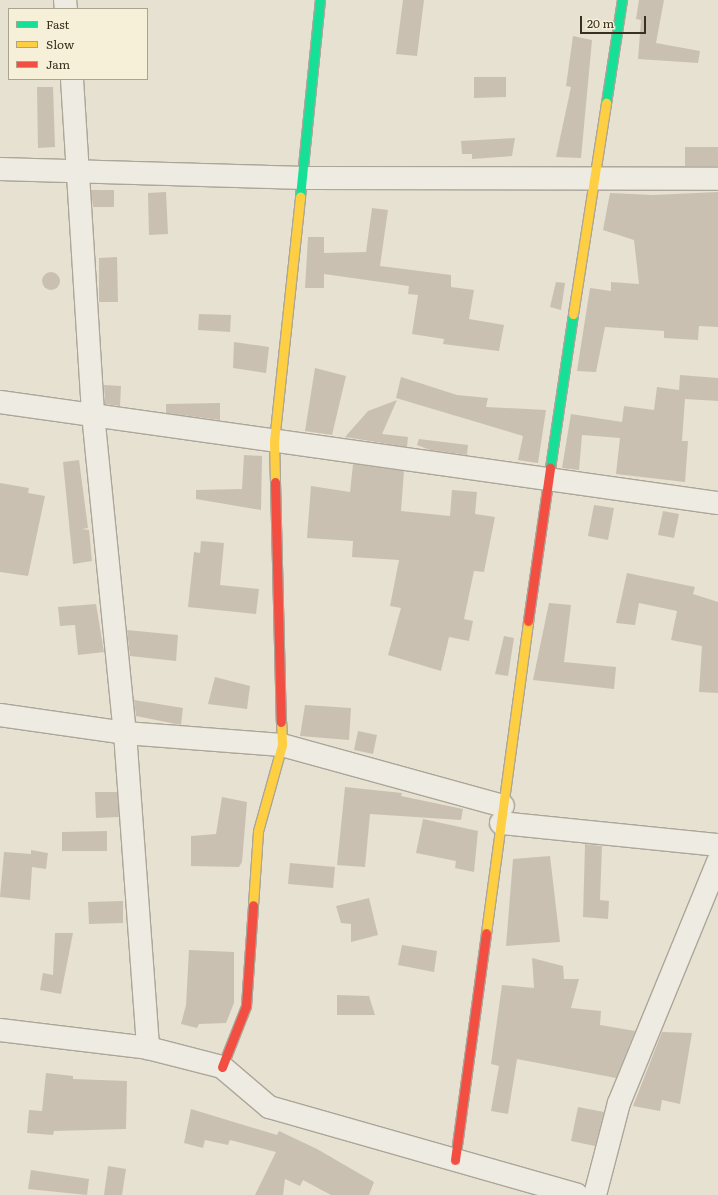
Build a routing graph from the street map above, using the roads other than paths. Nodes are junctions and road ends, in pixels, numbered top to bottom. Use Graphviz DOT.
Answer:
graph roads {
  1 [pos="320,0"];
  2 [pos="622,0"];
  3 [pos="72,80"];
  4 [pos="0,169"];
  5 [pos="80,170"];
  6 [pos="304,178"];
  7 [pos="595,178"];
  8 [pos="718,179"];
  9 [pos="0,402"];
  10 [pos="93,414"];
  11 [pos="274,441"];
  12 [pos="548,478"];
  13 [pos="718,503"];
  14 [pos="0,715"];
  15 [pos="125,733"];
  16 [pos="282,745"];
  17 [pos="502,814"];
  18 [pos="718,845"];
  19 [pos="718,862"];
  20 [pos="0,1030"];
  21 [pos="148,1048"];
  22 [pos="222,1067"];
  23 [pos="455,1160"];
  24 [pos="577,1195"];
  25 [pos="595,1195"];
  1 -- 6 [label="street"];
  2 -- 7 [label="street"];
  3 -- 5 [label="street"];
  4 -- 5 [label="street"];
  5 -- 6 [label="street"];
  5 -- 10 [label="street"];
  6 -- 7 [label="street"];
  6 -- 11 [label="street"];
  7 -- 8 [label="street"];
  7 -- 12 [label="street"];
  9 -- 10 [label="street"];
  10 -- 11 [label="street"];
  10 -- 15 [label="street"];
  11 -- 12 [label="street"];
  11 -- 16 [label="street"];
  12 -- 13 [label="street"];
  12 -- 17 [label="street"];
  14 -- 15 [label="street"];
  15 -- 16 [label="street"];
  15 -- 21 [label="street"];
  16 -- 17 [label="street"];
  16 -- 22 [label="street"];
  17 -- 18 [label="street"];
  17 -- 23 [label="street"];
  19 -- 25 [label="street"];
  20 -- 21 [label="street"];
  21 -- 22 [label="street"];
  22 -- 23 [label="street"];
  23 -- 24 [label="street"];
}
